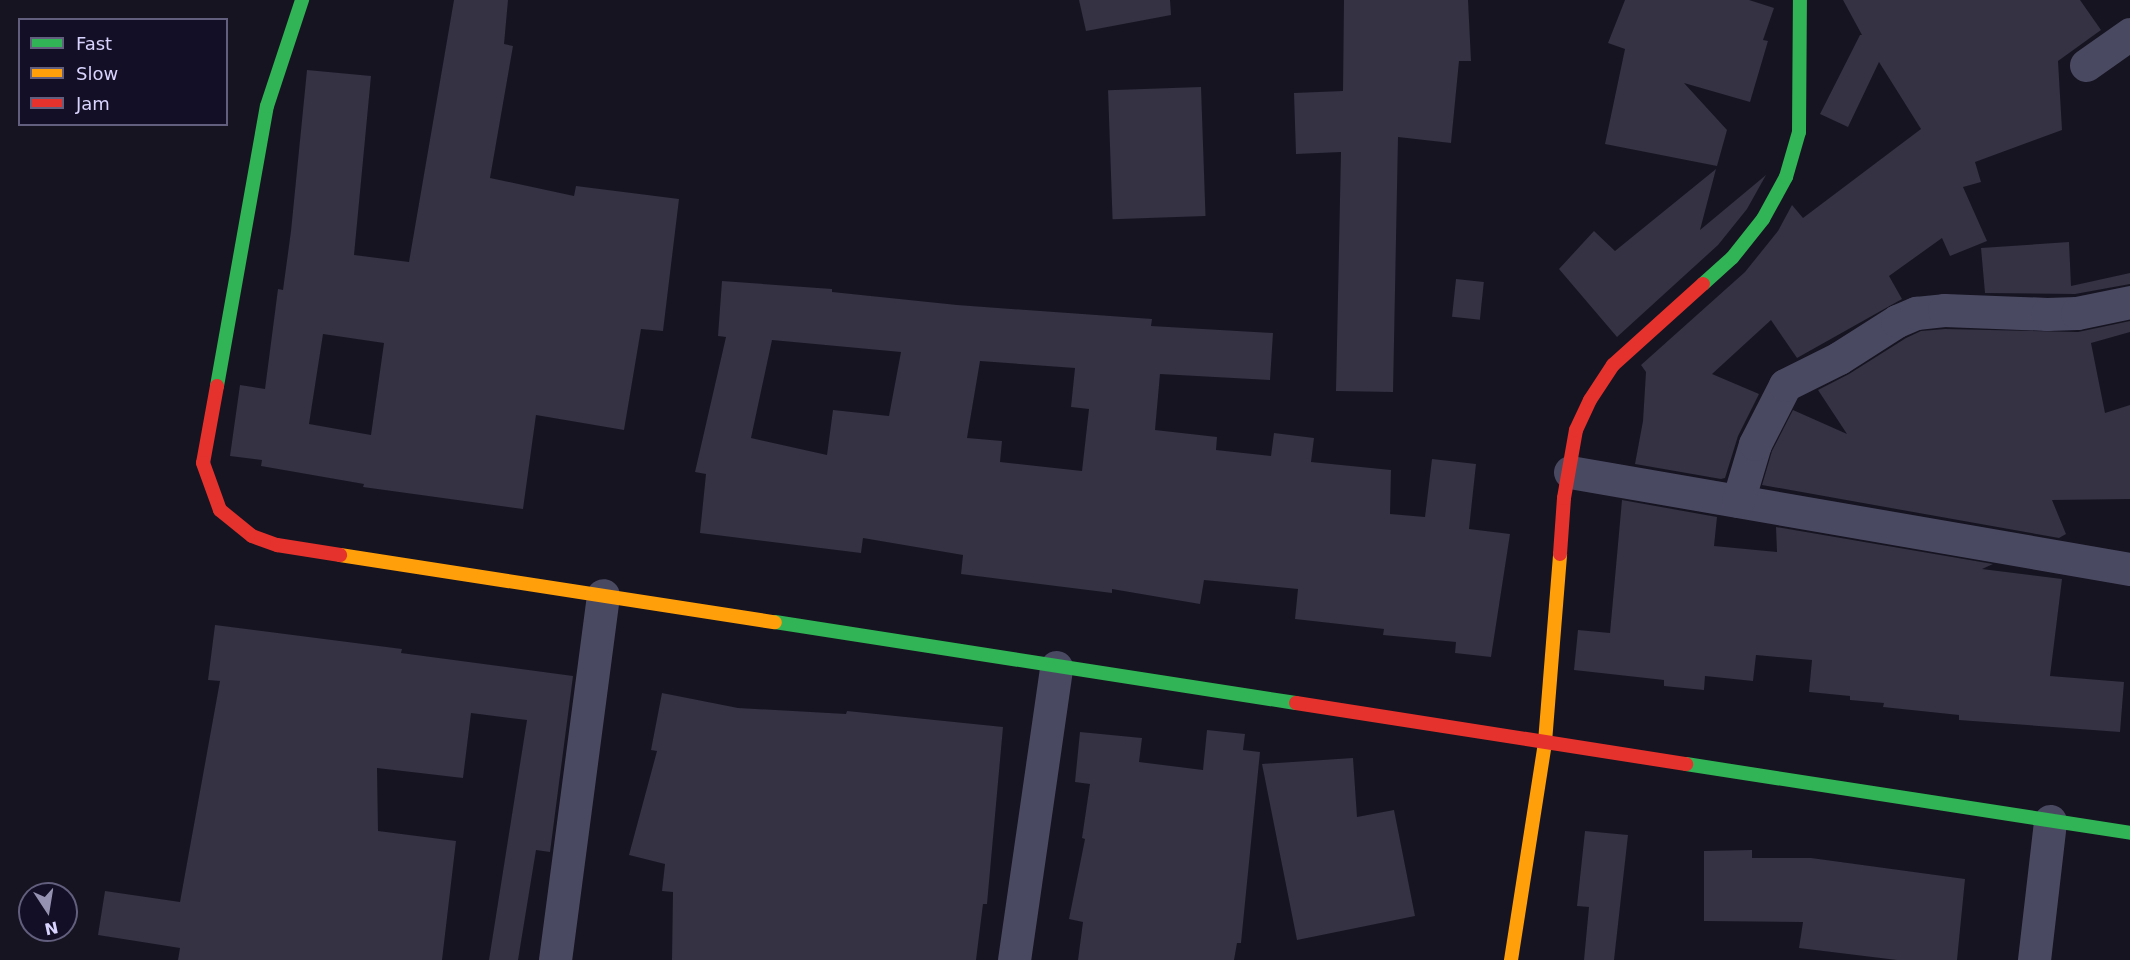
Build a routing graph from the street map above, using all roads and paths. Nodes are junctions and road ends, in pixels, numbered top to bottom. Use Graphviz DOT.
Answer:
graph roads {
  1 [pos="302,0"];
  2 [pos="1800,0"];
  3 [pos="2130,34"];
  4 [pos="2086,65"];
  5 [pos="2130,302"];
  6 [pos="1570,472"];
  7 [pos="1738,501"];
  8 [pos="2130,569"];
  9 [pos="603,595"];
  10 [pos="1056,667"];
  11 [pos="1545,742"];
  12 [pos="2050,821"];
  13 [pos="2130,833"];
  14 [pos="555,960"];
  15 [pos="1014,960"];
  16 [pos="1511,960"];
  17 [pos="2034,960"];
  1 -- 9 [label="street"];
  2 -- 6 [label="street"];
  3 -- 4 [label="street"];
  5 -- 7 [label="street"];
  6 -- 7 [label="street"];
  6 -- 11 [label="street"];
  7 -- 8 [label="street"];
  9 -- 10 [label="street"];
  9 -- 14 [label="street"];
  10 -- 11 [label="street"];
  10 -- 15 [label="street"];
  11 -- 12 [label="street"];
  11 -- 16 [label="street"];
  12 -- 13 [label="street"];
  12 -- 17 [label="street"];
}
